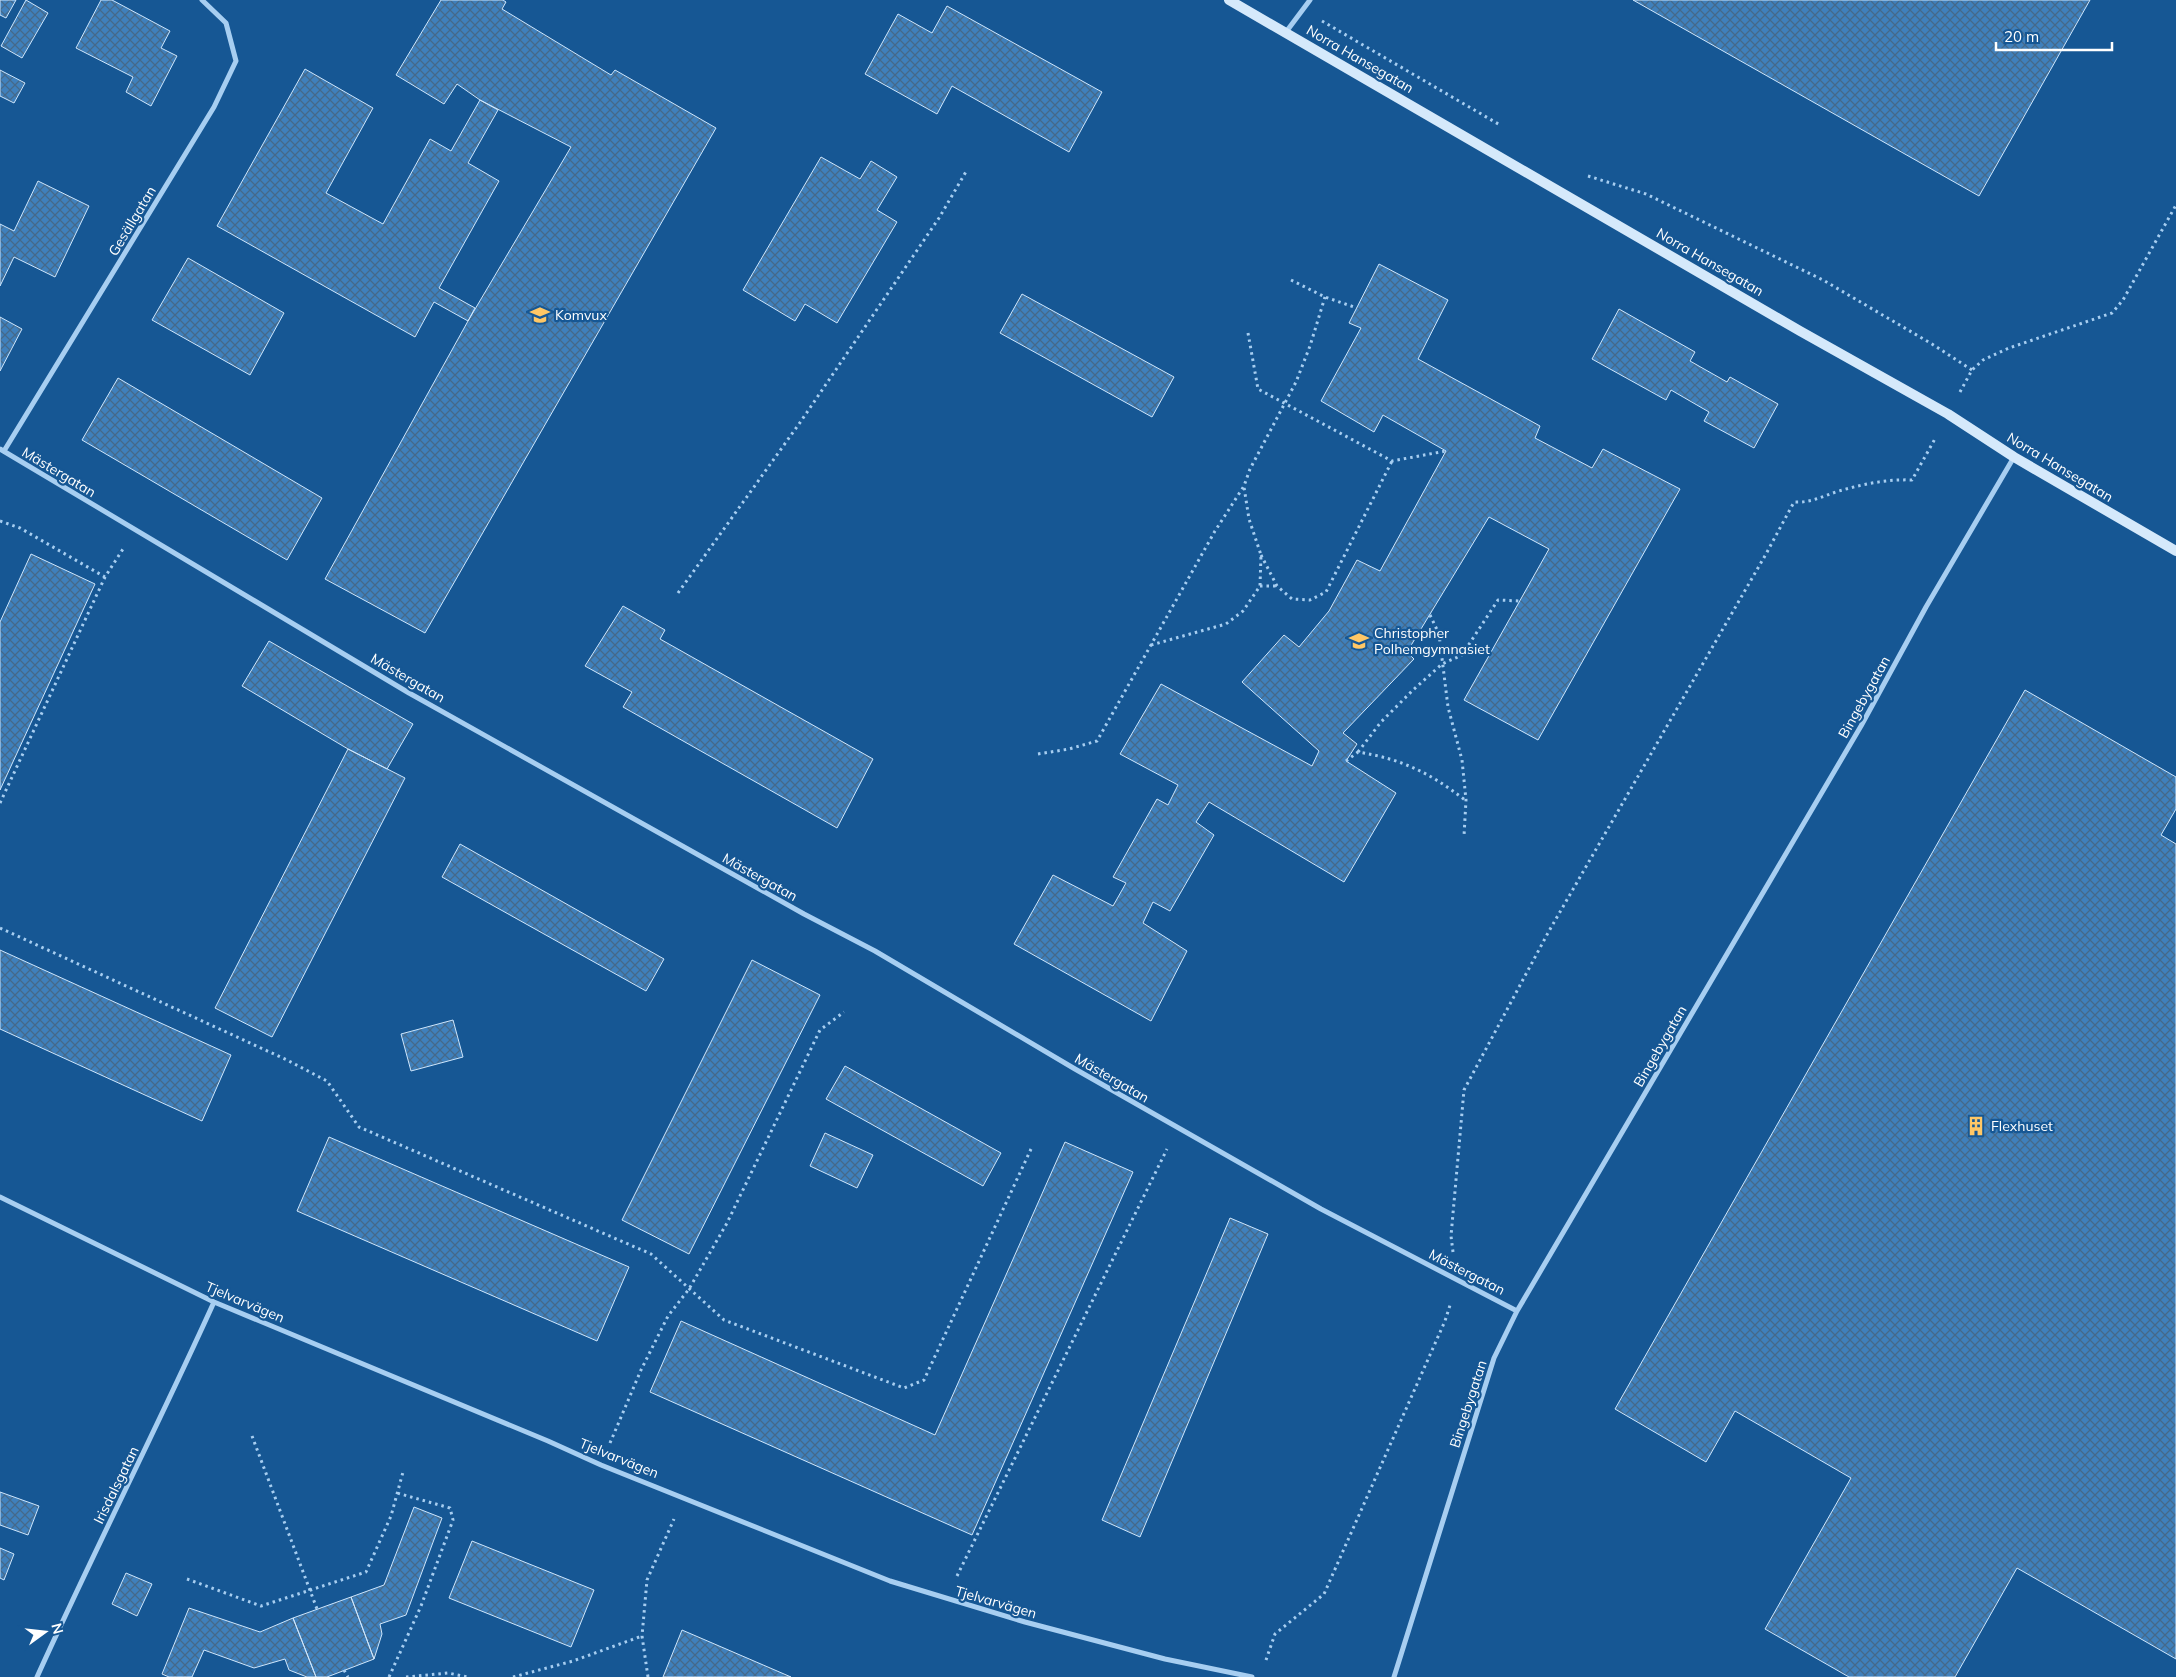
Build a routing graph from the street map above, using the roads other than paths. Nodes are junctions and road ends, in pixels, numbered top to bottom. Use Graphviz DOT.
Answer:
graph roads {
  1 [pos="202,0"];
  2 [pos="1229,0"];
  3 [pos="1310,0"];
  4 [pos="1286,32"];
  5 [pos="2,450"];
  6 [pos="2014,457"];
  7 [pos="2176,551"];
  8 [pos="0,1197"];
  9 [pos="214,1302"];
  10 [pos="1517,1311"];
  11 [pos="37,1677"];
  12 [pos="1252,1677"];
  13 [pos="1394,1677"];
  1 -- 5 [label="street, Gesällgatan"];
  2 -- 4 [label="main road, Norra Hansegatan"];
  3 -- 4 [label="street"];
  4 -- 6 [label="main road, Norra Hansegatan"];
  5 -- 10 [label="street, Mästergatan"];
  6 -- 7 [label="main road, Norra Hansegatan"];
  6 -- 10 [label="street, Bingebygatan"];
  8 -- 9 [label="street, Tjelvarvägen"];
  9 -- 11 [label="street, Irisdalsgatan"];
  9 -- 12 [label="street, Tjelvarvägen"];
  10 -- 13 [label="street, Bingebygatan"];
}
